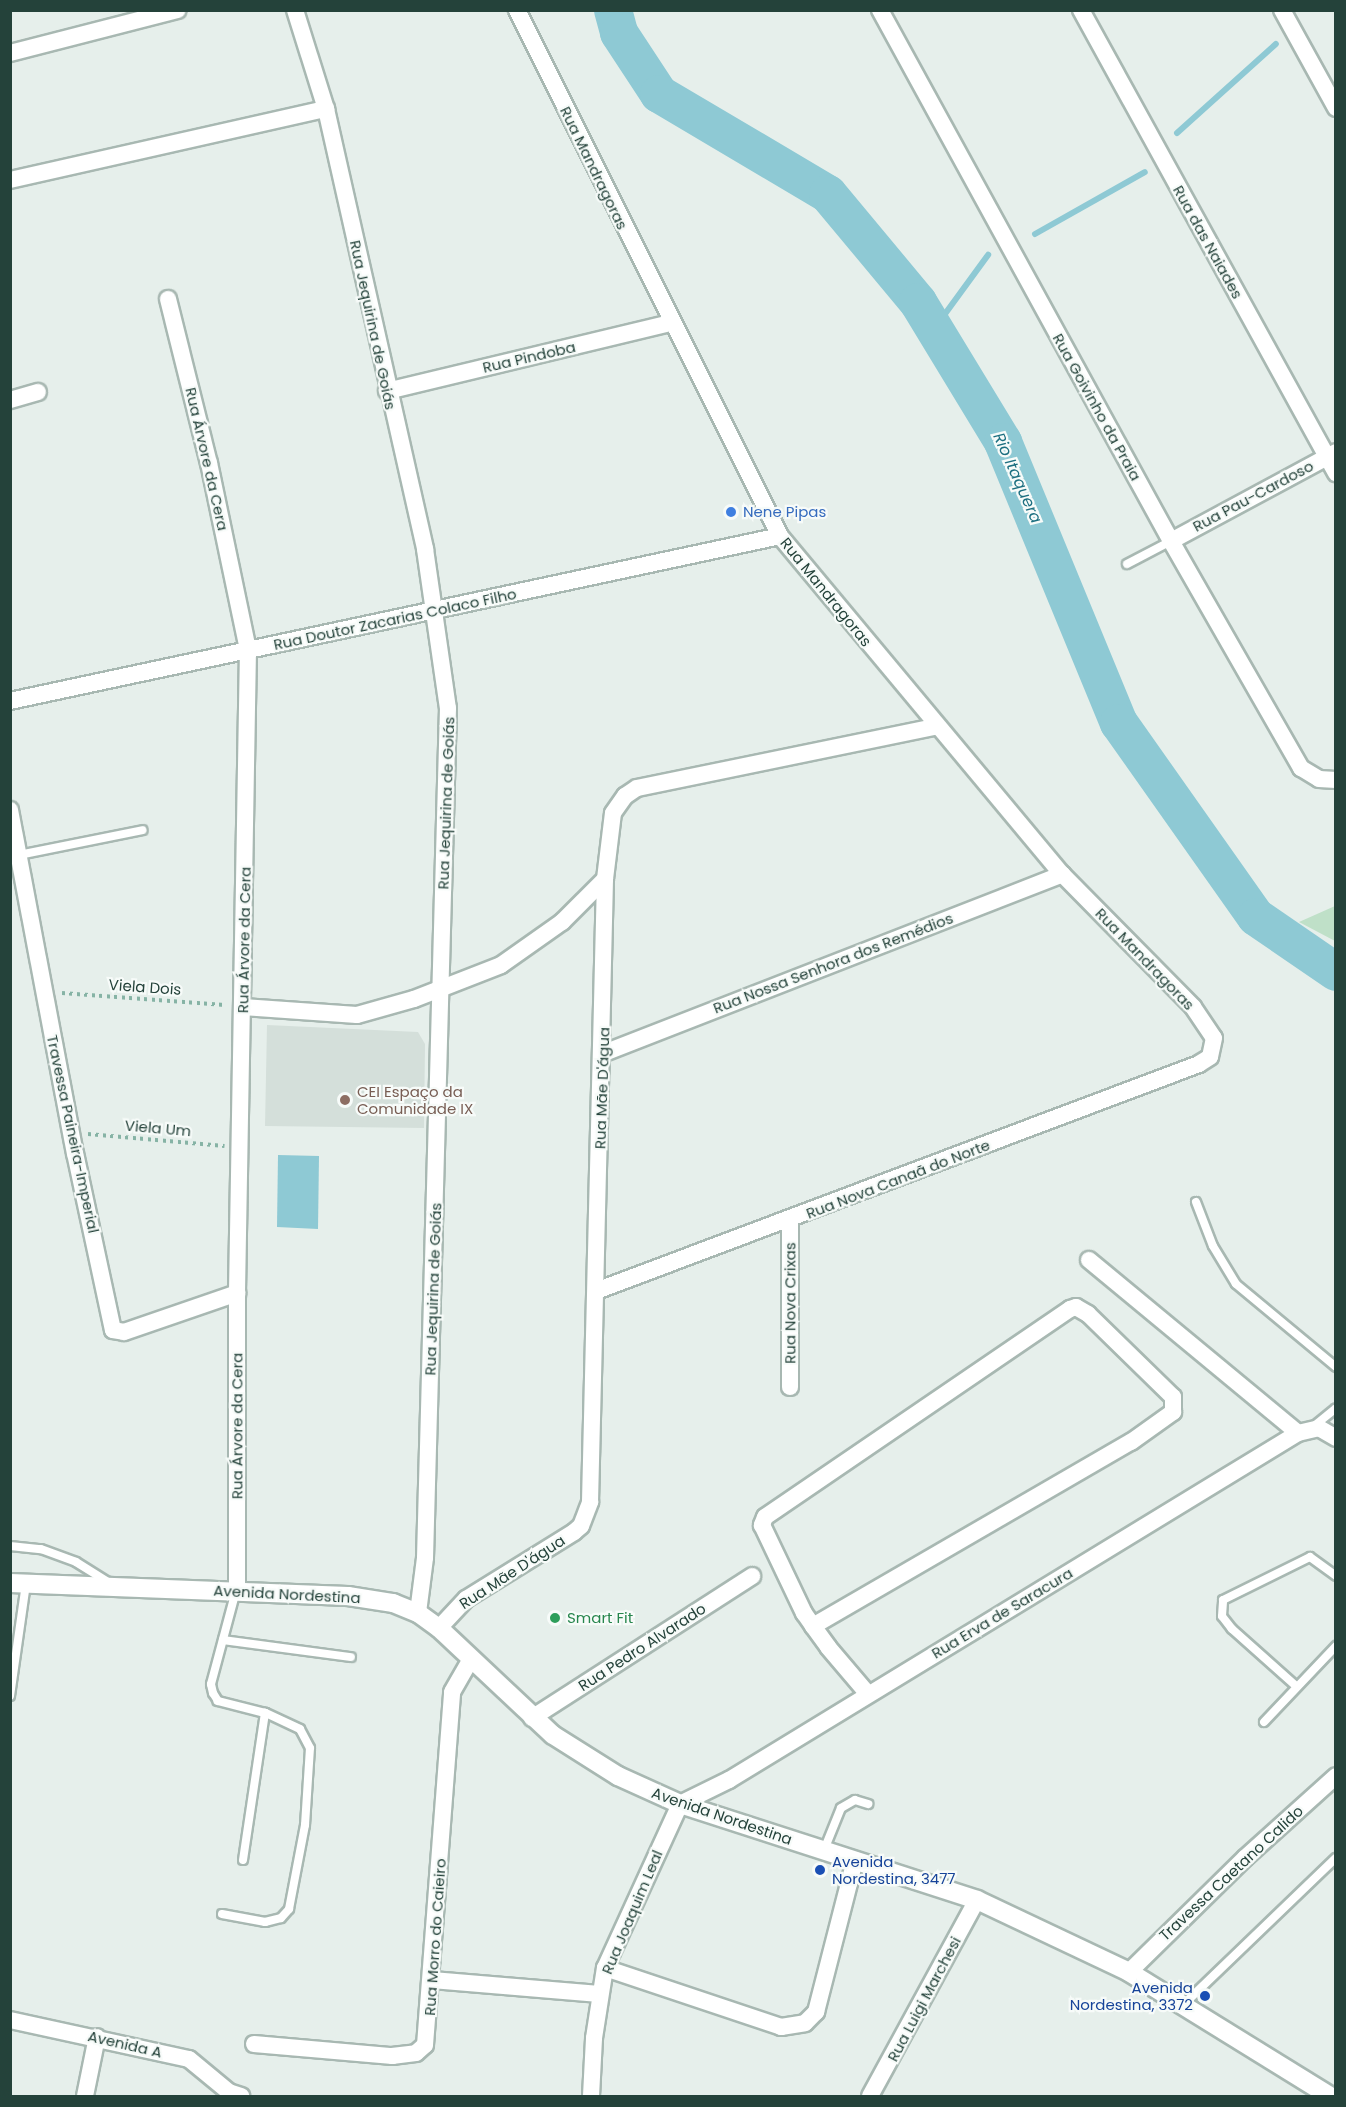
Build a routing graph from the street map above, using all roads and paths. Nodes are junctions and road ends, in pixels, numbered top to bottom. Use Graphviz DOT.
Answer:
graph roads {
  1 [pos="178,10"];
  2 [pos="295,10"];
  3 [pos="517,10"];
  4 [pos="880,10"];
  5 [pos="1081,10"];
  6 [pos="1282,10"];
  7 [pos="10,53"];
  8 [pos="1335,108"];
  9 [pos="326,109"];
  10 [pos="10,180"];
  11 [pos="168,299"];
  12 [pos="671,323"];
  13 [pos="387,391"];
  14 [pos="38,392"];
  15 [pos="10,400"];
  16 [pos="1331,454"];
  17 [pos="1335,473"];
  18 [pos="780,536"];
  19 [pos="1171,541"];
  20 [pos="1127,564"];
  21 [pos="437,610"];
  22 [pos="248,649"];
  23 [pos="10,700"];
  24 [pos="935,727"];
  25 [pos="1335,780"];
  26 [pos="10,810"];
  27 [pos="143,830"];
  28 [pos="19,855"];
  29 [pos="1062,874"];
  30 [pos="605,879"];
  31 [pos="441,987"];
  32 [pos="45,992"];
  33 [pos="243,1007"];
  34 [pos="604,1053"];
  35 [pos="1199,1064"];
  36 [pos="72,1133"];
  37 [pos="241,1148"];
  38 [pos="1196,1202"];
  39 [pos="790,1219"];
  40 [pos="1089,1260"];
  41 [pos="596,1292"];
  42 [pos="237,1293"];
  43 [pos="1335,1367"];
  44 [pos="790,1387"];
  45 [pos="1335,1408"];
  46 [pos="1317,1432"];
  47 [pos="10,1546"];
  48 [pos="752,1576"];
  49 [pos="1335,1576"];
  50 [pos="18,1584"];
  51 [pos="116,1587"];
  52 [pos="237,1591"];
  53 [pos="418,1612"];
  54 [pos="813,1626"];
  55 [pos="438,1628"];
  56 [pos="224,1640"];
  57 [pos="1335,1646"];
  58 [pos="351,1657"];
  59 [pos="471,1659"];
  60 [pos="1296,1686"];
  61 [pos="868,1695"];
  62 [pos="10,1696"];
  63 [pos="265,1713"];
  64 [pos="532,1719"];
  65 [pos="1264,1722"];
  66 [pos="1335,1776"];
  67 [pos="680,1804"];
  68 [pos="868,1804"];
  69 [pos="824,1850"];
  70 [pos="1335,1858"];
  71 [pos="243,1860"];
  72 [pos="855,1860"];
  73 [pos="978,1900"];
  74 [pos="222,1914"];
  75 [pos="605,1968"];
  76 [pos="1129,1972"];
  77 [pos="432,1980"];
  78 [pos="599,1994"];
  79 [pos="1182,2006"];
  80 [pos="10,2020"];
  81 [pos="97,2037"];
  82 [pos="255,2044"];
  83 [pos="233,2095"];
  84 [pos="85,2097"];
  85 [pos="591,2097"];
  86 [pos="870,2097"];
  87 [pos="1330,2097"];
  1 -- 7 [label="street"];
  2 -- 9 [label="street, Rua Jequirina de Goiás"];
  3 -- 12 [label="street, Rua Mandragoras"];
  4 -- 19 [label="street, Rua Goivinho da Praia"];
  5 -- 16 [label="street, Rua das Naiades"];
  6 -- 8 [label="street"];
  9 -- 10 [label="street"];
  9 -- 13 [label="street, Rua Jequirina de Goiás"];
  11 -- 22 [label="street, Rua Árvore da Cera"];
  12 -- 13 [label="street, Rua Pindoba"];
  12 -- 18 [label="street, Rua Mandragoras"];
  13 -- 21 [label="street, Rua Jequirina de Goiás"];
  14 -- 15 [label="street"];
  16 -- 17 [label="street, Rua das Naiades"];
  16 -- 19 [label="street, Rua Pau-Cardoso"];
  18 -- 21 [label="street, Rua Doutor Zacarias Colaco Filho"];
  18 -- 24 [label="street, Rua Mandragoras"];
  19 -- 20 [label="lane"];
  19 -- 25 [label="street, Rua Goivinho da Praia"];
  21 -- 22 [label="street, Rua Doutor Zacarias Colaco Filho"];
  21 -- 31 [label="street, Rua Jequirina de Goiás"];
  22 -- 23 [label="street, Rua Doutor Zacarias Colaco Filho"];
  22 -- 33 [label="street, Rua Árvore da Cera"];
  24 -- 29 [label="street, Rua Mandragoras"];
  24 -- 30 [label="street, Rua Mãe D'água"];
  26 -- 28 [label="street, Travessa Paineira-Imperial"];
  27 -- 28 [label="lane"];
  28 -- 32 [label="street, Travessa Paineira-Imperial"];
  29 -- 34 [label="street, Rua Nossa Senhora dos Remédios"];
  29 -- 35 [label="street, Rua Mandragoras"];
  30 -- 31 [label="street"];
  30 -- 34 [label="street, Rua Mãe D'água"];
  31 -- 33 [label="street"];
  31 -- 53 [label="street, Rua Jequirina de Goiás"];
  32 -- 33 [label="path, Viela Dois"];
  32 -- 36 [label="street, Travessa Paineira-Imperial"];
  33 -- 37 [label="street, Rua Árvore da Cera"];
  34 -- 41 [label="street, Rua Mãe D'água"];
  35 -- 39 [label="street, Rua Nova Canaã do Norte"];
  36 -- 37 [label="path, Viela Um"];
  36 -- 42 [label="street, Travessa Paineira-Imperial"];
  37 -- 42 [label="street, Rua Árvore da Cera"];
  38 -- 43 [label="lane"];
  39 -- 41 [label="street, Rua Nova Canaã do Norte"];
  39 -- 44 [label="street, Rua Nova Crixas"];
  40 -- 46 [label="street"];
  41 -- 55 [label="street, Rua Mãe D'água"];
  42 -- 52 [label="street, Rua Árvore da Cera"];
  45 -- 46 [label="lane"];
  46 -- 61 [label="street, Rua Erva de Saracura"];
  47 -- 51 [label="lane"];
  48 -- 64 [label="street, Rua Pedro Alvarado"];
  49 -- 60 [label="lane"];
  50 -- 51 [label="main road, Avenida Nordestina"];
  50 -- 62 [label="lane"];
  51 -- 52 [label="main road, Avenida Nordestina"];
  52 -- 53 [label="main road, Avenida Nordestina"];
  52 -- 56 [label="lane"];
  53 -- 55 [label="main road, Avenida Nordestina"];
  54 -- 54 [label="street"];
  54 -- 61 [label="street"];
  55 -- 59 [label="main road, Avenida Nordestina"];
  56 -- 58 [label="lane"];
  56 -- 63 [label="lane"];
  57 -- 60 [label="lane"];
  59 -- 64 [label="main road, Avenida Nordestina"];
  59 -- 77 [label="street, Rua Morro do Caieiro"];
  60 -- 65 [label="lane"];
  61 -- 67 [label="street, Rua Erva de Saracura"];
  63 -- 71 [label="lane"];
  63 -- 74 [label="lane"];
  64 -- 67 [label="main road, Avenida Nordestina"];
  66 -- 76 [label="street, Travessa Caetano Calido"];
  67 -- 69 [label="main road, Avenida Nordestina"];
  67 -- 75 [label="street, Rua Joaquim Leal"];
  68 -- 69 [label="lane"];
  69 -- 72 [label="main road, Avenida Nordestina"];
  70 -- 79 [label="lane"];
  72 -- 73 [label="main road, Avenida Nordestina"];
  72 -- 75 [label="street"];
  73 -- 76 [label="main road, Avenida Nordestina"];
  73 -- 86 [label="street, Rua Luigi Marchesi"];
  75 -- 78 [label="street, Rua Joaquim Leal"];
  76 -- 79 [label="main road, Avenida Nordestina"];
  77 -- 78 [label="street"];
  77 -- 82 [label="street, Rua Morro do Caieiro"];
  78 -- 85 [label="street, Rua Joaquim Leal"];
  79 -- 87 [label="main road, Avenida Nordestina"];
  80 -- 81 [label="street, Avenida A"];
  81 -- 83 [label="street, Avenida A"];
  81 -- 84 [label="street"];
}
